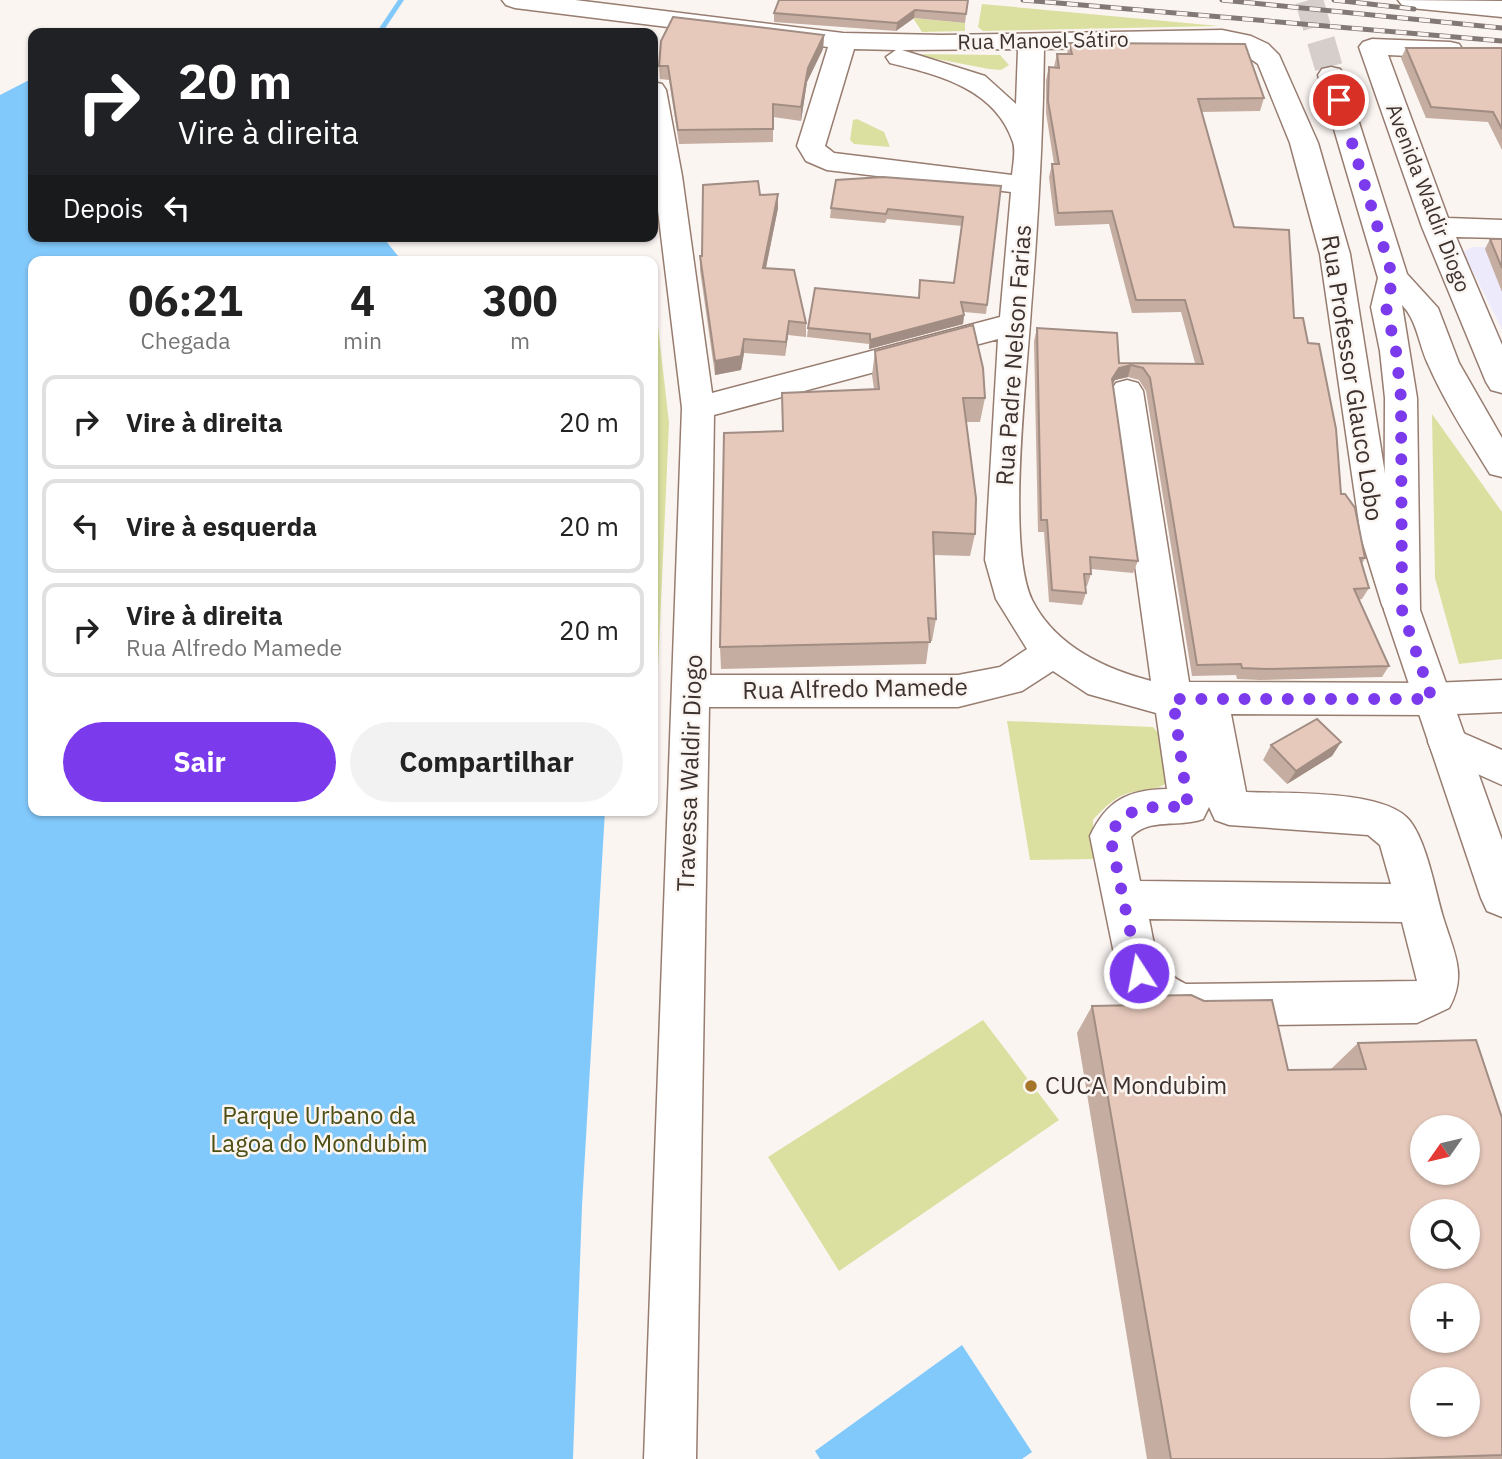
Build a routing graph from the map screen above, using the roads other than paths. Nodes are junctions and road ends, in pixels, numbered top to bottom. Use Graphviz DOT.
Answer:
graph roads {
  1 [pos="515,0"];
  2 [pos="1410,0"];
  3 [pos="1502,9"];
  4 [pos="642,25"];
  5 [pos="843,41"];
  6 [pos="1242,41"];
  7 [pos="1450,50"];
  8 [pos="1031,53"];
  9 [pos="1331,75"];
  10 [pos="974,79"];
  11 [pos="658,125"];
  12 [pos="1027,142"];
  13 [pos="1026,185"];
  14 [pos="1437,227"];
  15 [pos="1502,229"];
  16 [pos="1393,278"];
  17 [pos="1013,324"];
  18 [pos="1502,382"];
  19 [pos="1127,391"];
  20 [pos="698,408"];
  21 [pos="1502,465"];
  22 [pos="1402,610"];
  23 [pos="1052,652"];
  24 [pos="692,691"];
  25 [pos="1502,696"];
  26 [pos="1191,699"];
  27 [pos="1432,699"];
  28 [pos="1447,742"];
  29 [pos="1502,768"];
  30 [pos="1502,898"];
  31 [pos="1125,900"];
  32 [pos="1417,903"];
  33 [pos="670,1459"];
  1 -- 4 [label="street, Rua Manoel Sátiro"];
  2 -- 3 [label="street"];
  4 -- 5 [label="street, Rua Manoel Sátiro"];
  5 -- 8 [label="street, Rua Manoel Sátiro"];
  5 -- 10 [label="street, Rua Manoel Sátiro"];
  5 -- 13 [label="street"];
  6 -- 8 [label="street, Rua Manoel Sátiro"];
  6 -- 22 [label="street, Rua Professor Glauco Lobo"];
  7 -- 14 [label="street, Avenida Waldir Diogo"];
  8 -- 10 [label="street, Rua Manoel Sátiro"];
  8 -- 12 [label="street, Rua Padre Nelson Farias"];
  9 -- 16 [label="street, Rua Professor Glauco Lobo"];
  10 -- 12 [label="street, Rua Manoel Sátiro"];
  11 -- 20 [label="street, Travessa Waldir Diogo"];
  12 -- 13 [label="street, Rua Padre Nelson Farias"];
  13 -- 17 [label="street, Rua Padre Nelson Farias"];
  14 -- 15 [label="street"];
  14 -- 18 [label="street, Avenida Waldir Diogo"];
  16 -- 21 [label="street, Rua Professor Glauco Lobo"];
  16 -- 22 [label="street, Rua Professor Glauco Lobo"];
  17 -- 20 [label="street"];
  17 -- 23 [label="street, Rua Padre Nelson Farias"];
  19 -- 26 [label="street"];
  20 -- 24 [label="street, Travessa Waldir Diogo"];
  22 -- 27 [label="street, Rua Professor Glauco Lobo"];
  23 -- 24 [label="street, Rua Alfredo Mamede"];
  23 -- 26 [label="street"];
  24 -- 33 [label="street, Travessa Waldir Diogo"];
  25 -- 27 [label="street"];
  26 -- 27 [label="street"];
  26 -- 31 [label="street"];
  26 -- 32 [label="street"];
  27 -- 28 [label="street, Rua Professor Glauco Lobo"];
  28 -- 29 [label="street"];
  28 -- 30 [label="street, Rua Professor Glauco Lobo"];
  31 -- 32 [label="street"];
  31 -- 32 [label="street"];
}
